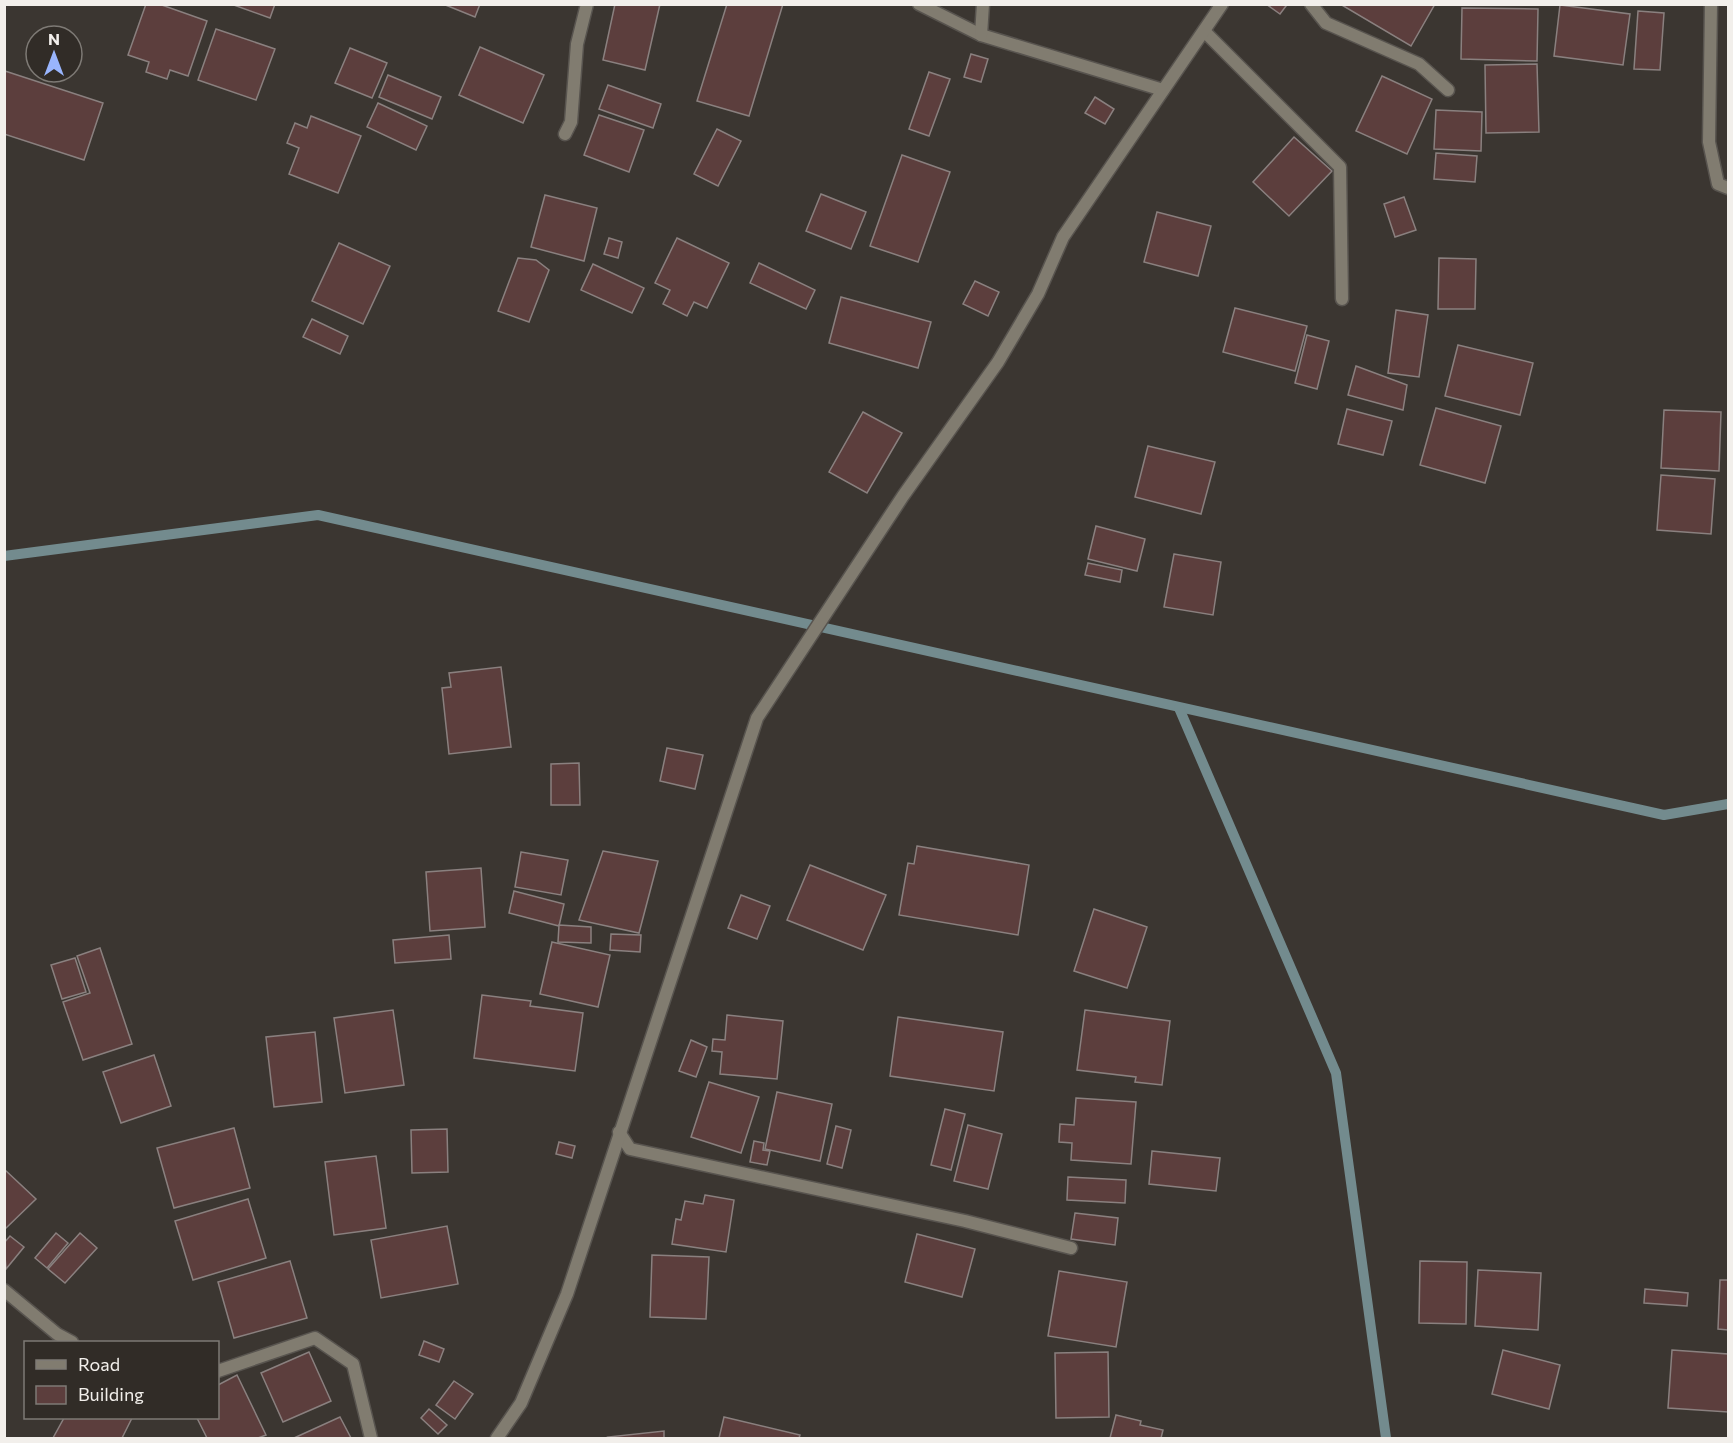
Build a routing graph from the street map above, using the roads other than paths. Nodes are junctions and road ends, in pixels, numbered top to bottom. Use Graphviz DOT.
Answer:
graph roads {
  1 [pos="587,4"];
  2 [pos="919,4"];
  3 [pos="983,4"];
  4 [pos="1222,4"];
  5 [pos="1311,4"];
  6 [pos="1711,4"];
  7 [pos="1204,31"];
  8 [pos="981,34"];
  9 [pos="1163,90"];
  10 [pos="1448,90"];
  11 [pos="565,134"];
  12 [pos="1728,188"];
  13 [pos="1342,299"];
  14 [pos="619,1132"];
  15 [pos="1071,1248"];
  16 [pos="4,1290"];
  17 [pos="70,1341"];
  18 [pos="219,1371"];
  19 [pos="371,1438"];
  20 [pos="497,1438"];
  1 -- 11 [label="street"];
  2 -- 8 [label="street"];
  3 -- 8 [label="street"];
  4 -- 7 [label="street"];
  5 -- 10 [label="street"];
  6 -- 12 [label="street"];
  7 -- 9 [label="street"];
  7 -- 13 [label="street"];
  8 -- 9 [label="street"];
  9 -- 14 [label="street"];
  14 -- 15 [label="street"];
  14 -- 20 [label="street"];
  16 -- 17 [label="street"];
  18 -- 19 [label="street"];
}
